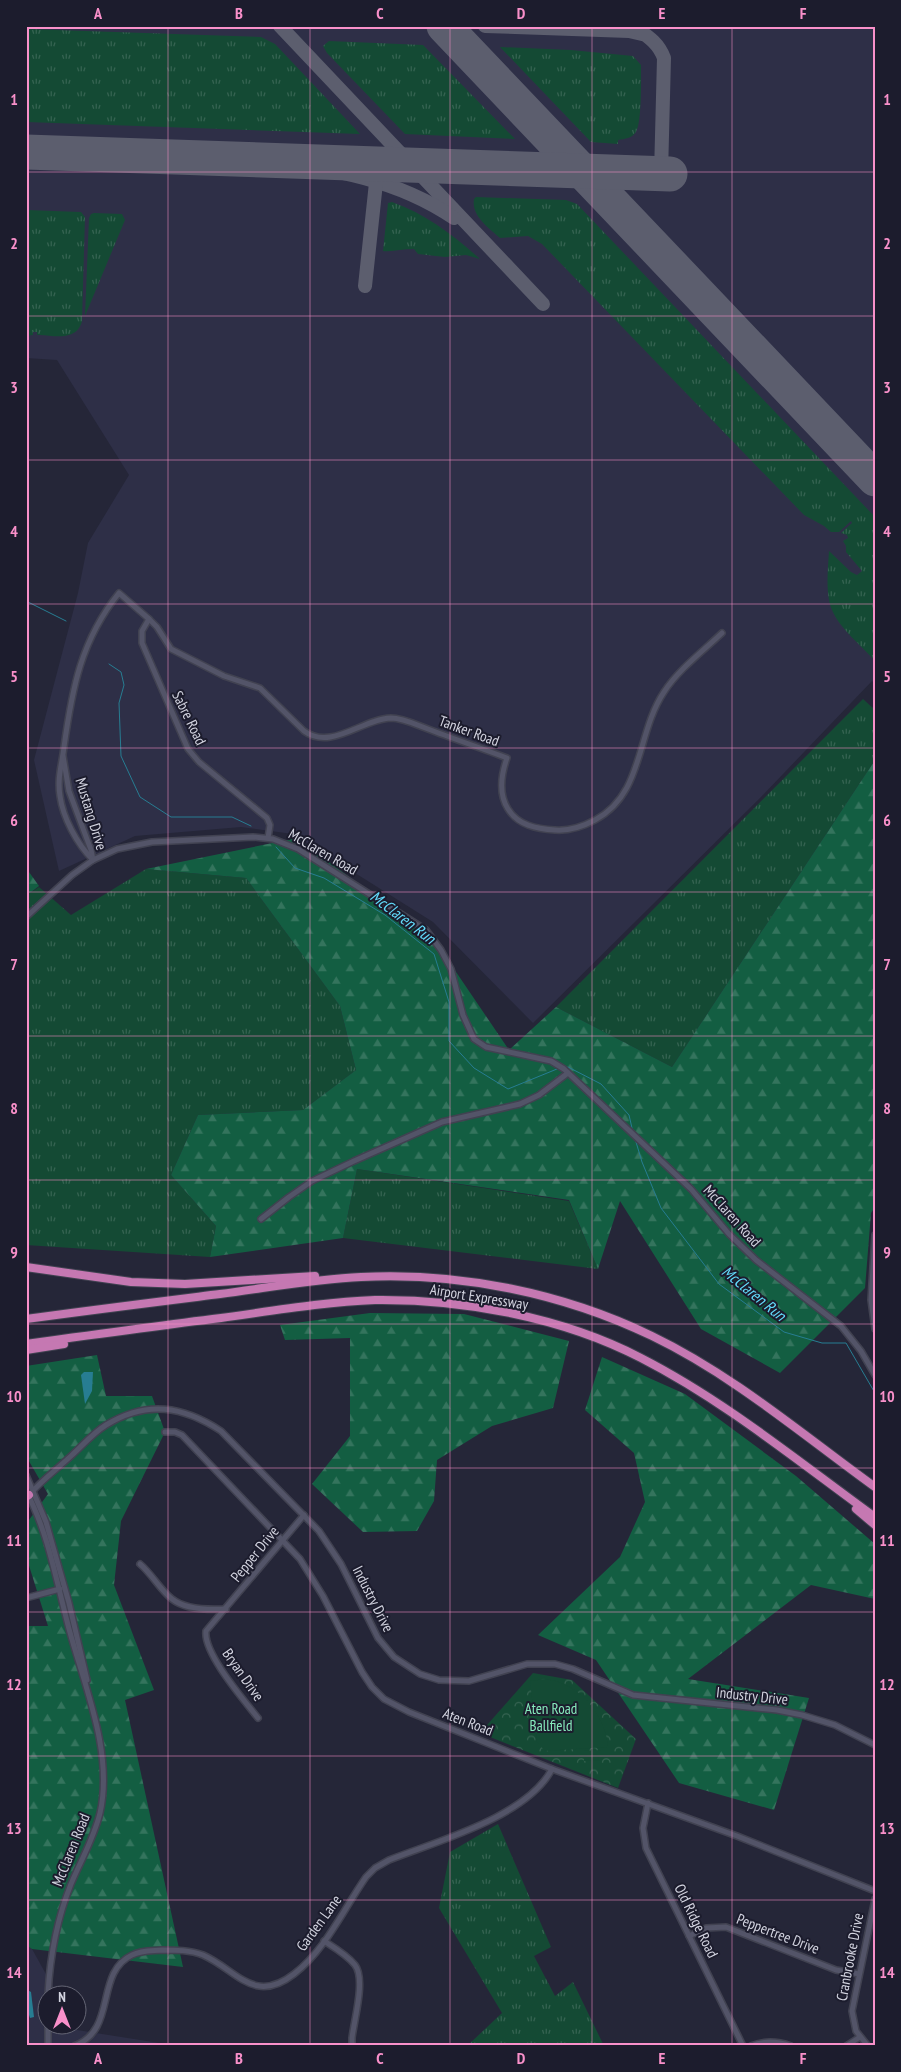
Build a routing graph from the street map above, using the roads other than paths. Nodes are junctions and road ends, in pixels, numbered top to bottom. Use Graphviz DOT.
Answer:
graph roads {
  1 [pos="149,618"];
  2 [pos="722,633"];
  3 [pos="63,756"];
  4 [pos="268,838"];
  5 [pos="92,860"];
  6 [pos="26,917"];
  7 [pos="568,1073"];
  8 [pos="261,1219"];
  9 [pos="875,1235"];
  10 [pos="26,1268"];
  11 [pos="473,1282"];
  12 [pos="308,1306"];
  13 [pos="26,1319"];
  14 [pos="875,1329"];
  15 [pos="26,1344"];
  16 [pos="26,1350"];
  17 [pos="875,1375"];
  18 [pos="164,1432"];
  19 [pos="778,1446"];
  20 [pos="26,1475"];
  21 [pos="875,1487"];
  22 [pos="28,1493"];
  23 [pos="304,1515"];
  24 [pos="875,1517"];
  25 [pos="875,1525"];
  26 [pos="283,1540"];
  27 [pos="140,1564"];
  28 [pos="65,1588"];
  29 [pos="58,1589"];
  30 [pos="26,1598"];
  31 [pos="226,1609"];
  32 [pos="87,1685"];
  33 [pos="258,1718"];
  34 [pos="875,1745"];
  35 [pos="552,1768"];
  36 [pos="648,1803"];
  37 [pos="875,1891"];
  38 [pos="875,1899"];
  39 [pos="689,1936"];
  40 [pos="324,1941"];
  41 [pos="859,1974"];
  42 [pos="49,1984"];
  43 [pos="860,2037"];
  44 [pos="74,2046"];
  45 [pos="352,2046"];
  46 [pos="743,2046"];
  47 [pos="751,2046"];
  48 [pos="791,2046"];
  49 [pos="846,2046"];
  50 [pos="868,2046"];
  1 -- 2 [label="street, Tanker Road"];
  1 -- 3 [label="street, Mustang Drive"];
  1 -- 4 [label="street, Sabre Road"];
  3 -- 5 [label="street, Mustang Drive"];
  3 -- 5 [label="street, Mustang Drive"];
  4 -- 5 [label="street, McClaren Road"];
  4 -- 7 [label="street, McClaren Road"];
  5 -- 6 [label="street, McClaren Road"];
  7 -- 8 [label="street"];
  7 -- 17 [label="street, McClaren Road"];
  9 -- 14 [label="street"];
  10 -- 11 [label="highway"];
  11 -- 13 [label="highway, Airport Expressway"];
  11 -- 21 [label="highway, Airport Expressway"];
  12 -- 15 [label="highway, Airport Expressway"];
  12 -- 16 [label="highway"];
  12 -- 19 [label="highway, Airport Expressway"];
  18 -- 26 [label="street, Aten Road"];
  19 -- 24 [label="highway, Airport Expressway"];
  19 -- 25 [label="highway"];
  20 -- 22 [label="street, McClaren Road"];
  22 -- 23 [label="street, Industry Drive"];
  22 -- 28 [label="street, McClaren Road"];
  22 -- 29 [label="street, McClaren Road"];
  23 -- 26 [label="street, Pepper Drive"];
  23 -- 34 [label="street, Industry Drive"];
  26 -- 31 [label="street, Pepper Drive"];
  26 -- 35 [label="street, Aten Road"];
  27 -- 31 [label="street"];
  28 -- 29 [label="street"];
  28 -- 32 [label="street, McClaren Road"];
  29 -- 30 [label="street"];
  29 -- 32 [label="street, McClaren Road"];
  31 -- 33 [label="street, Bryan Drive"];
  32 -- 42 [label="street, McClaren Road"];
  35 -- 36 [label="street, Aten Road"];
  35 -- 40 [label="street, Garden Lane"];
  36 -- 37 [label="street, Aten Road"];
  36 -- 39 [label="street, Old Ridge Road"];
  38 -- 41 [label="street, Cranbrooke Drive"];
  39 -- 41 [label="street, Peppertree Drive"];
  39 -- 46 [label="street, Old Ridge Road"];
  40 -- 44 [label="street, Garden Lane"];
  40 -- 45 [label="street"];
  41 -- 43 [label="street, Cranbrooke Drive"];
  43 -- 49 [label="street"];
  43 -- 50 [label="street, Cranbrooke Drive"];
  47 -- 48 [label="street"];
}
